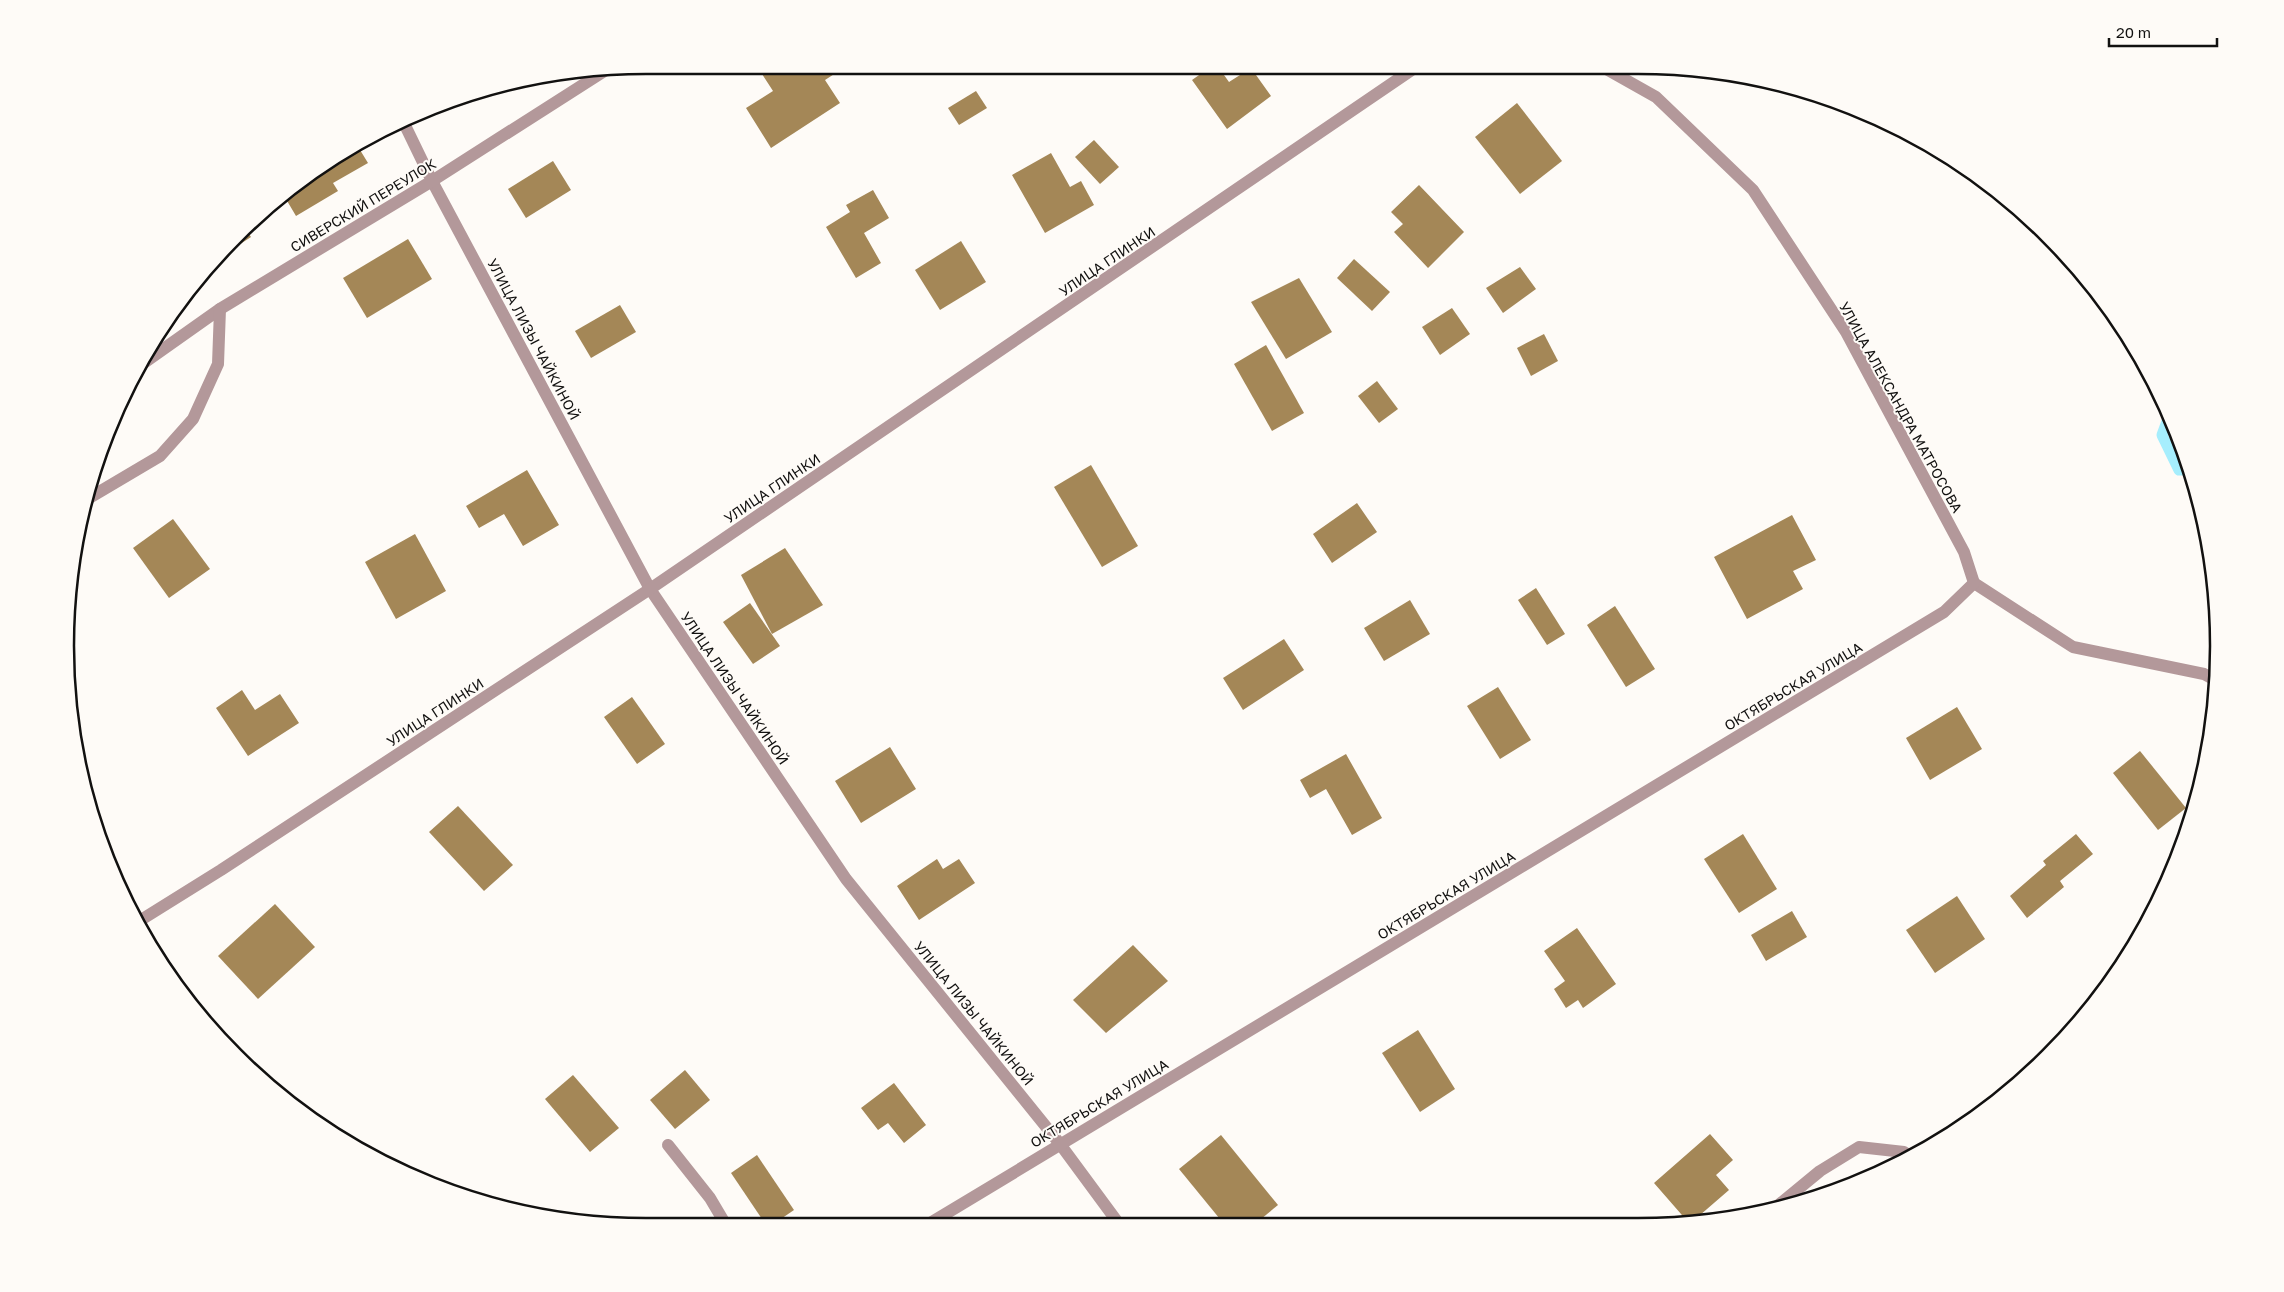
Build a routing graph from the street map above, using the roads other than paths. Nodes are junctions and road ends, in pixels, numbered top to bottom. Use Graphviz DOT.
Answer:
graph roads {
  1 [pos="1406,74"];
  2 [pos="1615,74"];
  3 [pos="596,76"];
  4 [pos="406,127"];
  5 [pos="432,181"];
  6 [pos="220,309"];
  7 [pos="152,357"];
  8 [pos="94,496"];
  9 [pos="1974,583"];
  10 [pos="650,589"];
  11 [pos="2209,677"];
  12 [pos="143,919"];
  13 [pos="1060,1144"];
  14 [pos="668,1145"];
  15 [pos="1904,1152"];
  16 [pos="1787,1199"];
  17 [pos="722,1218"];
  18 [pos="938,1218"];
  19 [pos="1115,1218"];
  1 -- 10 [label="street, УЛИЦА ГЛИНКИ"];
  2 -- 9 [label="street, УЛИЦА АЛЕКСАНДРА МАТРОСОВА"];
  3 -- 5 [label="street, СИВЕРСКИЙ ПЕРЕУЛОК"];
  4 -- 5 [label="street, УЛИЦА ЛИЗЫ ЧАЙКИНОЙ"];
  5 -- 6 [label="street, СИВЕРСКИЙ ПЕРЕУЛОК"];
  5 -- 10 [label="street, УЛИЦА ЛИЗЫ ЧАЙКИНОЙ"];
  6 -- 7 [label="street, СИВЕРСКИЙ ПЕРЕУЛОК"];
  6 -- 8 [label="street"];
  9 -- 11 [label="street"];
  9 -- 13 [label="street, ОКТЯБРЬСКАЯ УЛИЦА"];
  10 -- 12 [label="street, УЛИЦА ГЛИНКИ"];
  10 -- 13 [label="street, УЛИЦА ЛИЗЫ ЧАЙКИНОЙ"];
  13 -- 18 [label="street, ОКТЯБРЬСКАЯ УЛИЦА"];
  13 -- 19 [label="street, УЛИЦА ЛИЗЫ ЧАЙКИНОЙ"];
  14 -- 17 [label="street"];
  15 -- 16 [label="street"];
}
